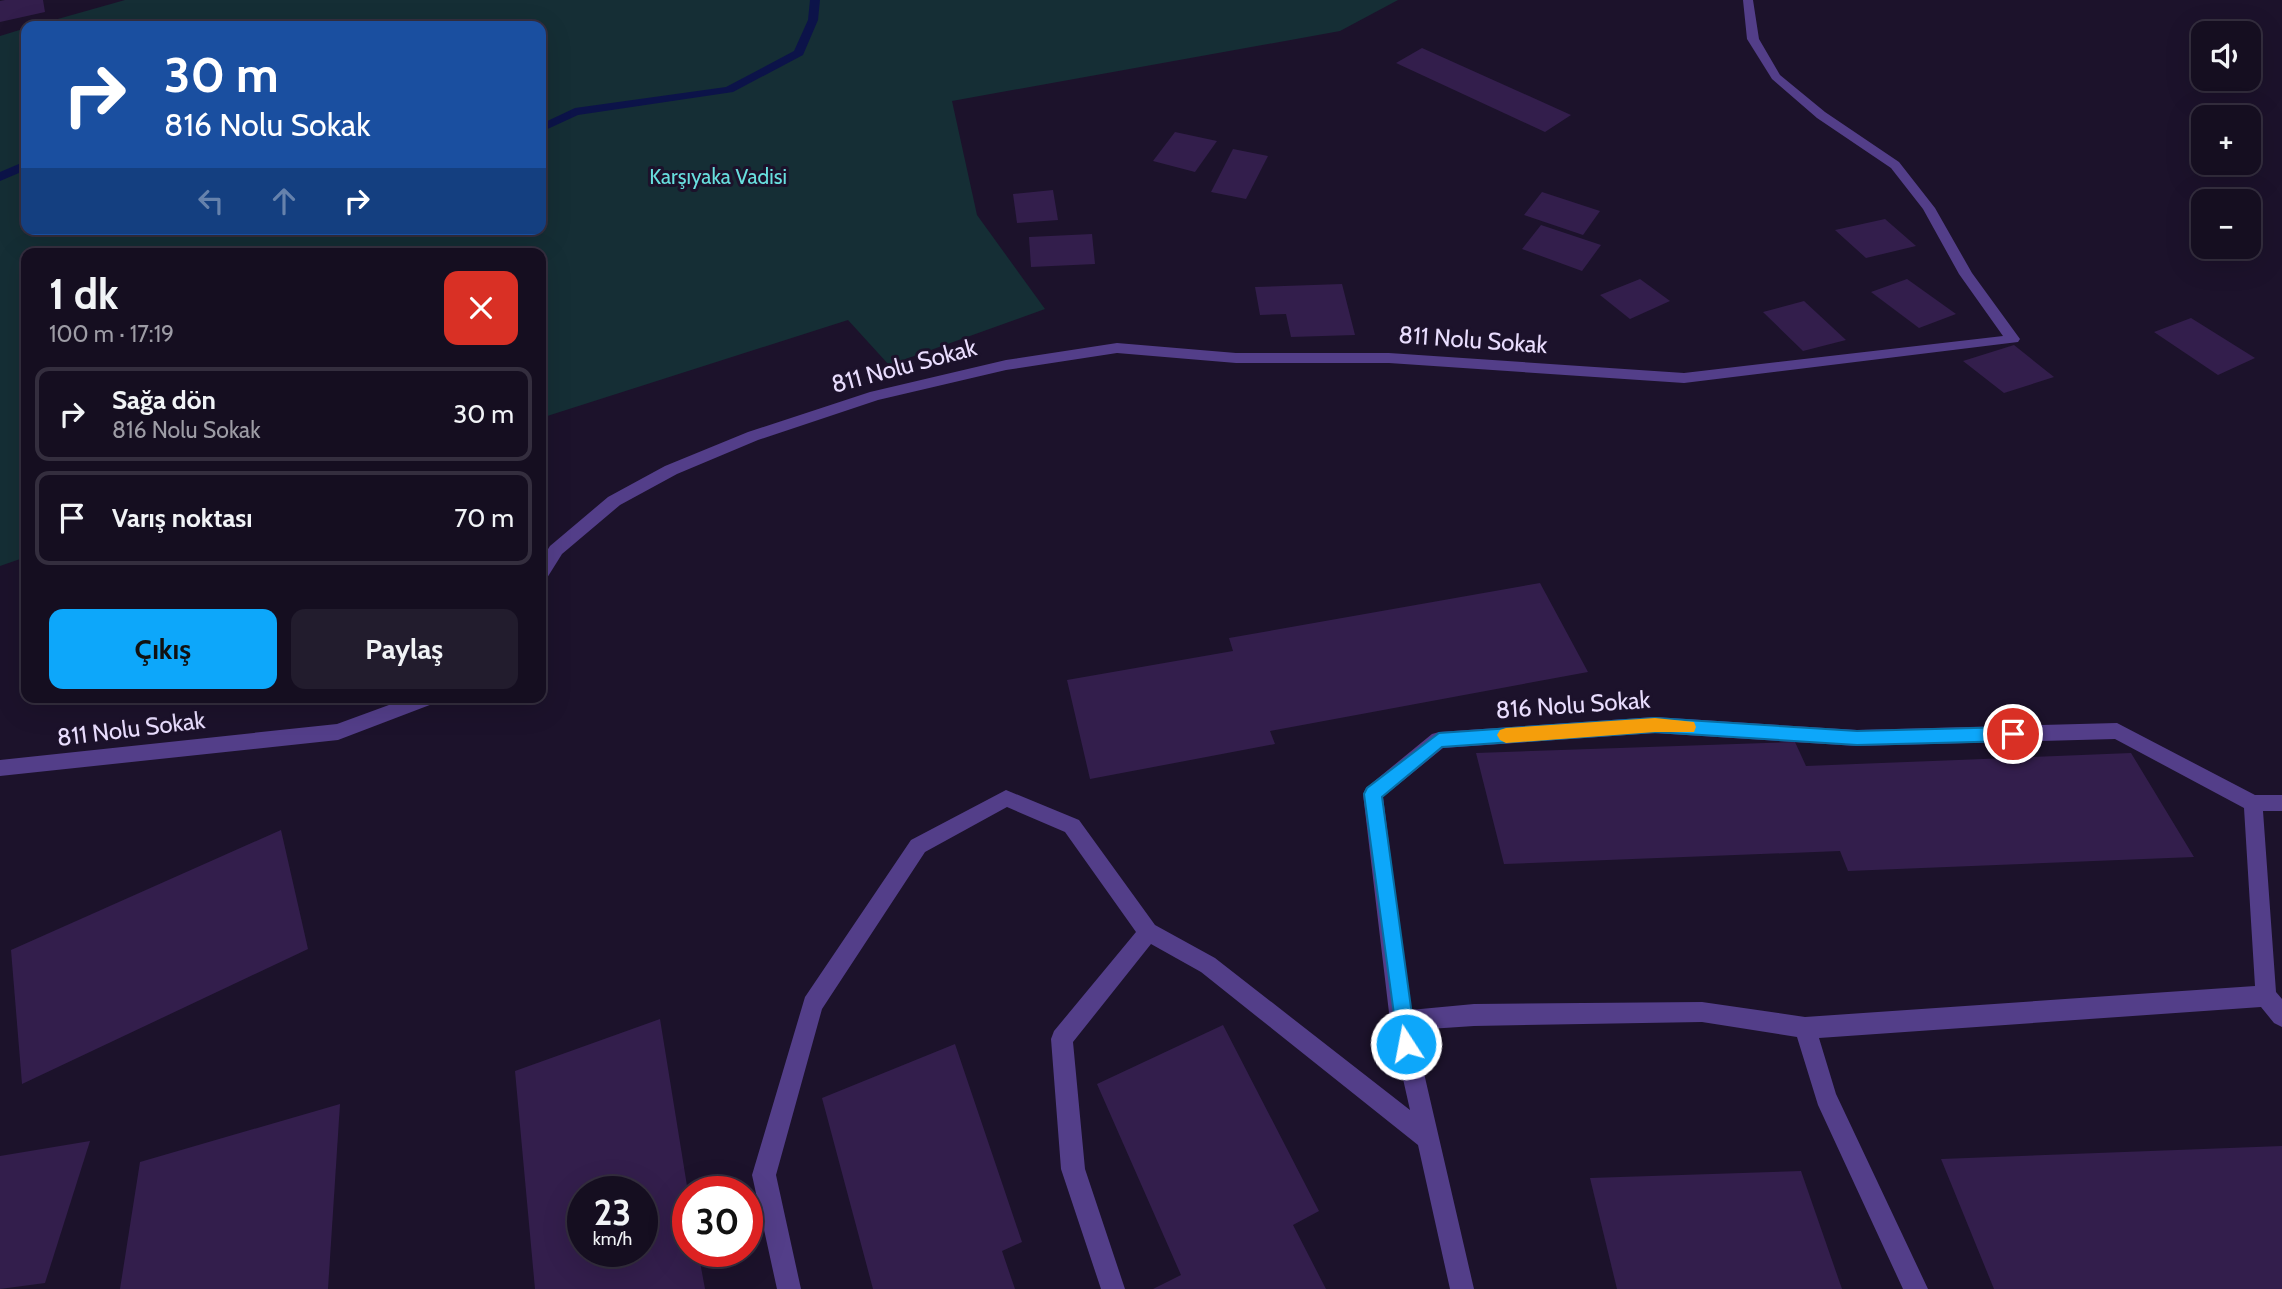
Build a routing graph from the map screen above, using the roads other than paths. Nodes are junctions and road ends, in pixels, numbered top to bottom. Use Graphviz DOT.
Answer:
graph roads {
  1 [pos="1748,0"];
  2 [pos="546,565"];
  3 [pos="416,703"];
  4 [pos="0,768"];
  5 [pos="2253,803"];
  6 [pos="2282,803"];
  7 [pos="1148,932"];
  8 [pos="2266,996"];
  9 [pos="2282,1016"];
  10 [pos="1401,1021"];
  11 [pos="1805,1028"];
  12 [pos="1427,1138"];
  13 [pos="789,1289"];
  14 [pos="1113,1289"];
  15 [pos="1462,1289"];
  16 [pos="1916,1289"];
  1 -- 2 [label="street, 811 Nolu Sokak"];
  3 -- 4 [label="street, 811 Nolu Sokak"];
  5 -- 6 [label="street, 816 Nolu Sokak"];
  5 -- 8 [label="street"];
  5 -- 10 [label="street, 816 Nolu Sokak"];
  7 -- 12 [label="street"];
  7 -- 13 [label="street"];
  7 -- 14 [label="street"];
  8 -- 9 [label="street"];
  8 -- 11 [label="street"];
  10 -- 11 [label="street"];
  10 -- 12 [label="street, 816 Nolu Sokak"];
  11 -- 16 [label="street"];
  12 -- 15 [label="street, 816 Nolu Sokak"];
}
